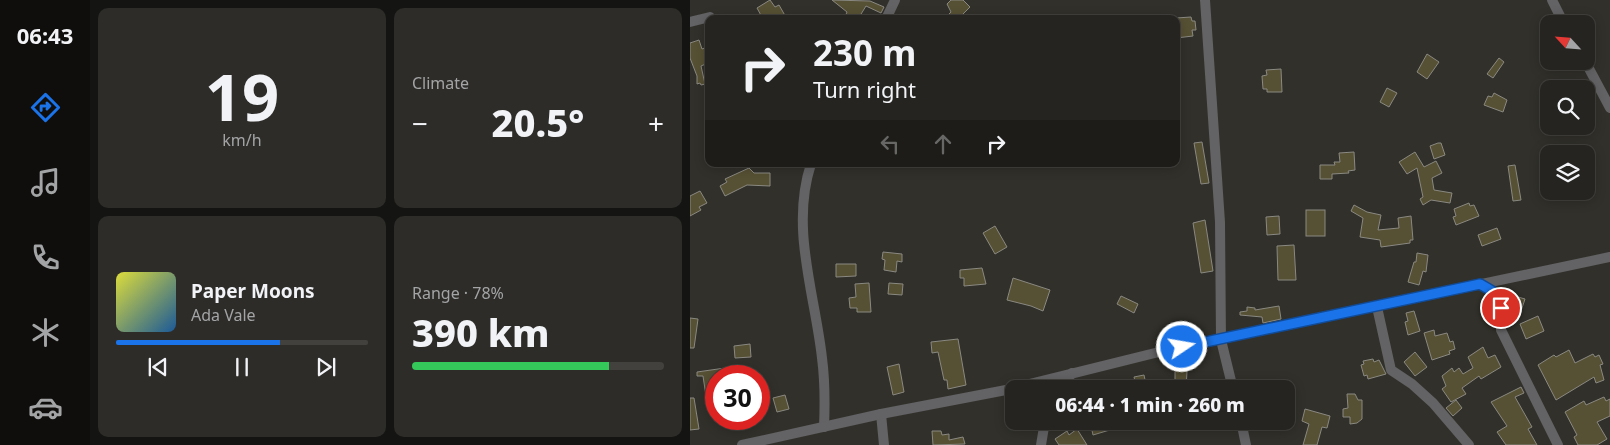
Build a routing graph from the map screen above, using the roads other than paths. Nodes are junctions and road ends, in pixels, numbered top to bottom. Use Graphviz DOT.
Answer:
graph roads {
  1 [pos="895,0"];
  2 [pos="1205,0"];
  3 [pos="1552,0"];
  4 [pos="888,15"];
  5 [pos="1560,15"];
  6 [pos="705,18"];
  7 [pos="690,22"];
  8 [pos="1590,70"];
  9 [pos="1610,108"];
  10 [pos="810,167"];
  11 [pos="1610,256"];
  12 [pos="1480,284"];
  13 [pos="1377,307"];
  14 [pos="1221,340"];
  15 [pos="1072,373"];
  16 [pos="1067,380"];
  17 [pos="1231,380"];
  18 [pos="881,414"];
  19 [pos="824,427"];
  20 [pos="1044,430"];
  21 [pos="1243,430"];
  22 [pos="742,445"];
  23 [pos="884,445"];
  24 [pos="1041,445"];
  25 [pos="1246,445"];
  26 [pos="1468,445"];
  27 [pos="1558,445"];
  1 -- 4 [label="street"];
  2 -- 14 [label="street"];
  3 -- 5 [label="street"];
  6 -- 7 [label="street"];
  8 -- 9 [label="street"];
  10 -- 19 [label="street"];
  11 -- 12 [label="street"];
  12 -- 13 [label="street"];
  12 -- 27 [label="street"];
  13 -- 14 [label="street"];
  13 -- 26 [label="street"];
  14 -- 15 [label="street"];
  14 -- 17 [label="street"];
  15 -- 16 [label="street"];
  15 -- 18 [label="street"];
  18 -- 19 [label="street"];
  18 -- 23 [label="street"];
  19 -- 22 [label="street"];
  20 -- 24 [label="street"];
  21 -- 25 [label="street"];
}
